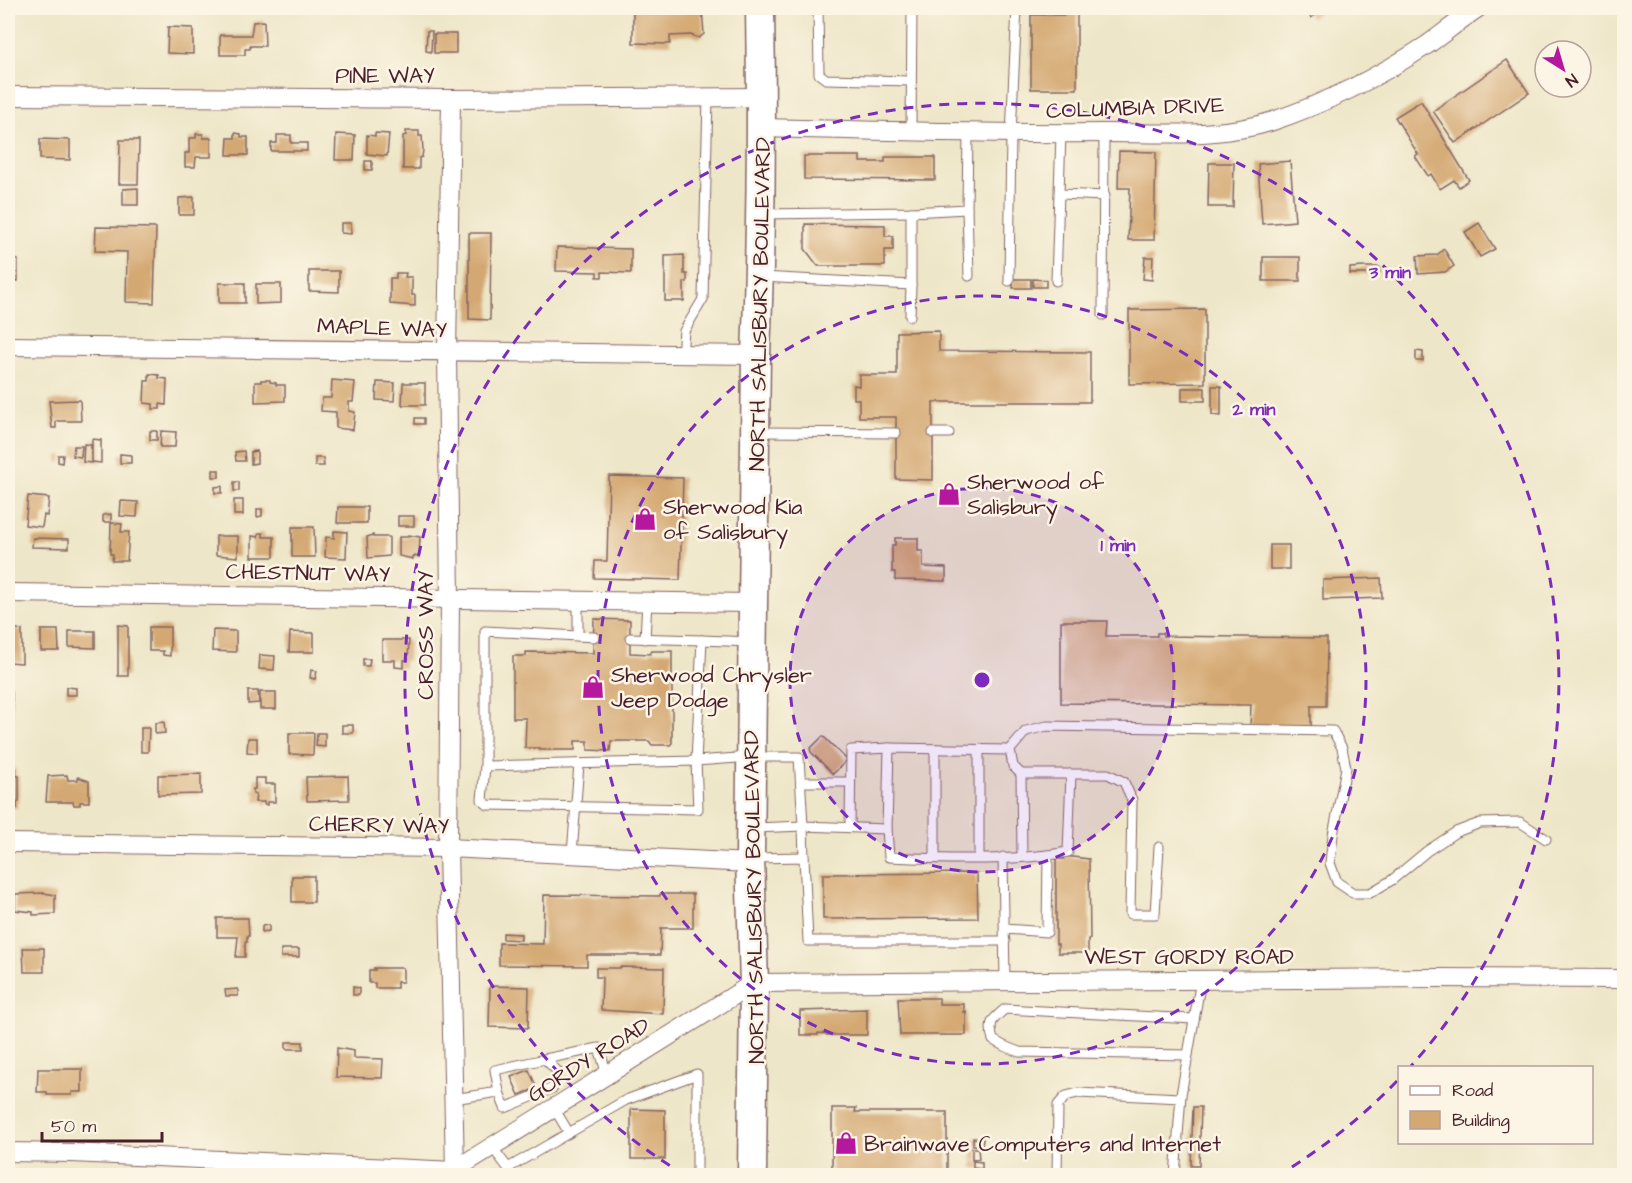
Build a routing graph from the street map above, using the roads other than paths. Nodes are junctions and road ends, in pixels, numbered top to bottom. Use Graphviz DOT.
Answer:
graph roads {
  1 [pos="760,8"];
  2 [pos="818,8"];
  3 [pos="912,8"];
  4 [pos="995,8"];
  5 [pos="1475,8"];
  6 [pos="1017,9"];
  7 [pos="911,81"];
  8 [pos="8,96"];
  9 [pos="762,97"];
  10 [pos="708,98"];
  11 [pos="452,99"];
  12 [pos="762,128"];
  13 [pos="911,131"];
  14 [pos="968,132"];
  15 [pos="1104,133"];
  16 [pos="1011,134"];
  17 [pos="1060,134"];
  18 [pos="1060,194"];
  19 [pos="1105,196"];
  20 [pos="967,209"];
  21 [pos="911,212"];
  22 [pos="761,214"];
  23 [pos="969,276"];
  24 [pos="760,277"];
  25 [pos="1009,281"];
  26 [pos="1056,281"];
  27 [pos="911,285"];
  28 [pos="1103,315"];
  29 [pos="910,316"];
  30 [pos="8,346"];
  31 [pos="447,353"];
  32 [pos="682,355"];
  33 [pos="756,356"];
  34 [pos="756,432"];
  35 [pos="896,433"];
  36 [pos="933,433"];
  37 [pos="950,433"];
  38 [pos="8,593"];
  39 [pos="449,598"];
  40 [pos="578,600"];
  41 [pos="647,601"];
  42 [pos="752,603"];
  43 [pos="578,636"];
  44 [pos="594,637"];
  45 [pos="630,638"];
  46 [pos="645,639"];
  47 [pos="702,640"];
  48 [pos="752,642"];
  49 [pos="889,748"];
  50 [pos="935,749"];
  51 [pos="979,750"];
  52 [pos="1010,750"];
  53 [pos="751,757"];
  54 [pos="696,761"];
  55 [pos="579,764"];
  56 [pos="485,766"];
  57 [pos="1021,774"];
  58 [pos="1071,774"];
  59 [pos="802,782"];
  60 [pos="850,782"];
  61 [pos="576,807"];
  62 [pos="803,826"];
  63 [pos="750,828"];
  64 [pos="850,828"];
  65 [pos="887,829"];
  66 [pos="1546,839"];
  67 [pos="8,843"];
  68 [pos="1159,846"];
  69 [pos="448,848"];
  70 [pos="572,854"];
  71 [pos="1048,855"];
  72 [pos="1022,856"];
  73 [pos="804,857"];
  74 [pos="1003,857"];
  75 [pos="935,858"];
  76 [pos="980,858"];
  77 [pos="750,860"];
  78 [pos="1005,929"];
  79 [pos="1005,941"];
  80 [pos="1624,979"];
  81 [pos="1202,980"];
  82 [pos="1005,981"];
  83 [pos="754,983"];
  84 [pos="1194,1019"];
  85 [pos="1188,1055"];
  86 [pos="545,1059"];
  87 [pos="607,1075"];
  88 [pos="498,1092"];
  89 [pos="1180,1098"];
  90 [pos="453,1099"];
  91 [pos="524,1100"];
  92 [pos="554,1108"];
  93 [pos="533,1122"];
  94 [pos="569,1133"];
  95 [pos="492,1148"];
  96 [pos="8,1152"];
  97 [pos="505,1172"];
  98 [pos="451,1173"];
  99 [pos="696,1176"];
  100 [pos="752,1176"];
  101 [pos="1057,1176"];
  102 [pos="1175,1176"];
  1 -- 9 [label="main road, NORTH SALISBURY BOULEVARD"];
  2 -- 7 [label="lane"];
  3 -- 7 [label="lane"];
  4 -- 6 [label="lane"];
  5 -- 15 [label="street, COLUMBIA DRIVE"];
  6 -- 16 [label="lane"];
  7 -- 13 [label="lane"];
  8 -- 11 [label="street, PINE WAY"];
  9 -- 10 [label="street, PINE WAY"];
  9 -- 12 [label="main road, NORTH SALISBURY BOULEVARD"];
  10 -- 11 [label="street, PINE WAY"];
  10 -- 32 [label="lane"];
  11 -- 31 [label="street, CROSS WAY"];
  12 -- 13 [label="street, COLUMBIA DRIVE"];
  12 -- 22 [label="main road, NORTH SALISBURY BOULEVARD"];
  13 -- 14 [label="street, COLUMBIA DRIVE"];
  14 -- 16 [label="street, COLUMBIA DRIVE"];
  14 -- 20 [label="lane"];
  15 -- 17 [label="street, COLUMBIA DRIVE"];
  15 -- 19 [label="lane"];
  16 -- 17 [label="street, COLUMBIA DRIVE"];
  16 -- 25 [label="lane"];
  17 -- 18 [label="lane"];
  18 -- 19 [label="lane"];
  18 -- 26 [label="lane"];
  19 -- 28 [label="lane"];
  20 -- 21 [label="lane"];
  20 -- 23 [label="lane"];
  21 -- 22 [label="lane"];
  21 -- 27 [label="lane"];
  22 -- 24 [label="main road, NORTH SALISBURY BOULEVARD"];
  24 -- 27 [label="lane"];
  24 -- 33 [label="main road, NORTH SALISBURY BOULEVARD"];
  27 -- 29 [label="lane"];
  30 -- 31 [label="street, MAPLE WAY"];
  31 -- 32 [label="street, MAPLE WAY"];
  31 -- 39 [label="street, CROSS WAY"];
  32 -- 33 [label="street, MAPLE WAY"];
  33 -- 34 [label="main road, NORTH SALISBURY BOULEVARD"];
  34 -- 35 [label="lane"];
  34 -- 42 [label="main road, NORTH SALISBURY BOULEVARD"];
  36 -- 37 [label="lane"];
  38 -- 39 [label="street, CHESTNUT WAY"];
  39 -- 40 [label="street, CHESTNUT WAY"];
  39 -- 69 [label="street, CROSS WAY"];
  40 -- 41 [label="street, CHESTNUT WAY"];
  40 -- 43 [label="lane"];
  41 -- 42 [label="street, CHESTNUT WAY"];
  41 -- 46 [label="lane"];
  42 -- 48 [label="main road, NORTH SALISBURY BOULEVARD"];
  43 -- 44 [label="lane"];
  43 -- 56 [label="lane"];
  45 -- 46 [label="lane"];
  46 -- 47 [label="lane"];
  47 -- 48 [label="lane"];
  47 -- 54 [label="lane"];
  48 -- 53 [label="main road, NORTH SALISBURY BOULEVARD"];
  49 -- 50 [label="lane"];
  49 -- 60 [label="lane"];
  49 -- 65 [label="lane"];
  50 -- 51 [label="lane"];
  50 -- 75 [label="lane"];
  51 -- 52 [label="lane"];
  51 -- 76 [label="lane"];
  52 -- 57 [label="lane"];
  52 -- 66 [label="lane"];
  53 -- 54 [label="lane"];
  53 -- 59 [label="lane"];
  53 -- 63 [label="main road, NORTH SALISBURY BOULEVARD"];
  54 -- 55 [label="lane"];
  54 -- 61 [label="lane"];
  55 -- 56 [label="lane"];
  55 -- 61 [label="lane"];
  56 -- 61 [label="lane"];
  57 -- 58 [label="lane"];
  57 -- 72 [label="lane"];
  58 -- 68 [label="lane"];
  58 -- 71 [label="lane"];
  59 -- 60 [label="lane"];
  59 -- 62 [label="lane"];
  60 -- 64 [label="lane"];
  61 -- 70 [label="lane"];
  62 -- 63 [label="lane"];
  62 -- 64 [label="lane"];
  62 -- 73 [label="lane"];
  63 -- 77 [label="main road, NORTH SALISBURY BOULEVARD"];
  64 -- 65 [label="lane"];
  65 -- 75 [label="lane"];
  67 -- 69 [label="street, CHERRY WAY"];
  69 -- 70 [label="street, CHERRY WAY"];
  69 -- 90 [label="street, CROSS WAY"];
  70 -- 77 [label="street, CHERRY WAY"];
  71 -- 72 [label="lane"];
  71 -- 78 [label="lane"];
  72 -- 74 [label="lane"];
  73 -- 77 [label="lane"];
  73 -- 79 [label="lane"];
  74 -- 76 [label="lane"];
  74 -- 78 [label="lane"];
  75 -- 76 [label="lane"];
  77 -- 83 [label="main road, NORTH SALISBURY BOULEVARD"];
  78 -- 79 [label="lane"];
  79 -- 82 [label="lane"];
  80 -- 81 [label="street, WEST GORDY ROAD"];
  81 -- 82 [label="street, WEST GORDY ROAD"];
  81 -- 84 [label="lane"];
  82 -- 83 [label="street, WEST GORDY ROAD"];
  83 -- 87 [label="street, GORDY ROAD"];
  83 -- 100 [label="main road, NORTH SALISBURY BOULEVARD"];
  84 -- 85 [label="lane"];
  84 -- 85 [label="lane"];
  85 -- 89 [label="lane"];
  86 -- 87 [label="lane"];
  86 -- 88 [label="lane"];
  86 -- 91 [label="lane"];
  87 -- 92 [label="street, GORDY ROAD"];
  88 -- 90 [label="lane"];
  88 -- 91 [label="lane"];
  89 -- 101 [label="lane"];
  89 -- 102 [label="lane"];
  90 -- 98 [label="street, CROSS WAY"];
  91 -- 93 [label="lane"];
  92 -- 93 [label="street, GORDY ROAD"];
  92 -- 94 [label="lane"];
  93 -- 95 [label="street, GORDY ROAD"];
  94 -- 97 [label="lane"];
  94 -- 99 [label="lane"];
  95 -- 97 [label="lane"];
  95 -- 98 [label="street, GORDY ROAD"];
  96 -- 98 [label="street"];
}
